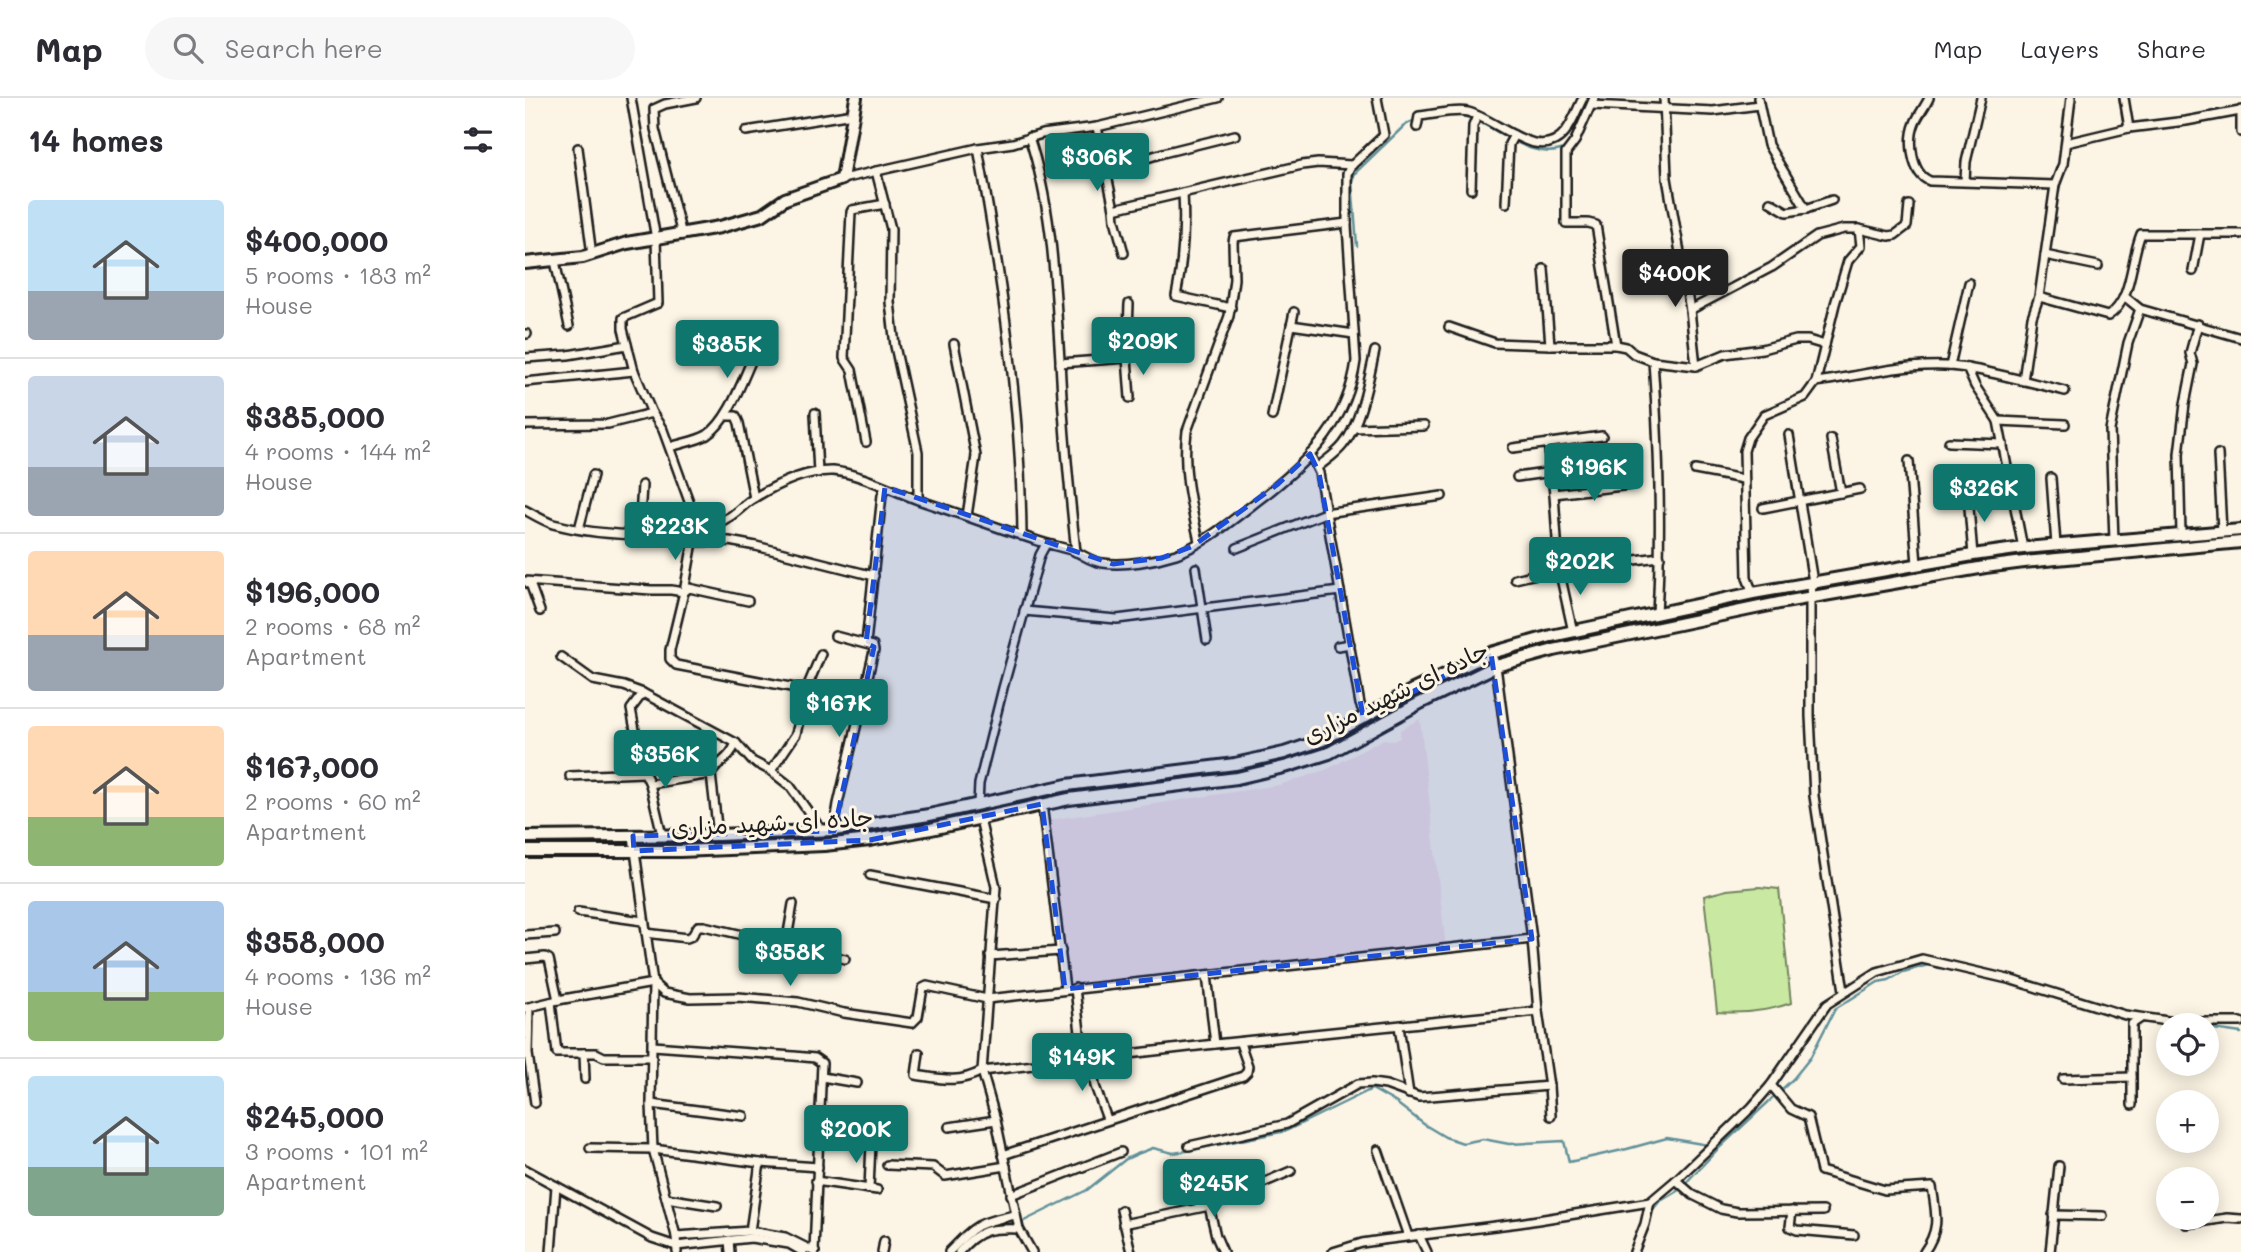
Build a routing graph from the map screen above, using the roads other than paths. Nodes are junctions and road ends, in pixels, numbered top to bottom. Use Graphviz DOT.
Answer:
graph roads {
  1 [pos="631,98"];
  2 [pos="696,98"];
  3 [pos="856,98"];
  4 [pos="1218,98"];
  5 [pos="1377,98"];
  6 [pos="1583,98"];
  7 [pos="1664,98"];
  8 [pos="1929,98"];
  9 [pos="1981,98"];
  10 [pos="2070,98"];
  11 [pos="2124,98"];
  12 [pos="1593,102"];
  13 [pos="1759,102"];
  14 [pos="1664,109"];
  15 [pos="2241,111"];
  16 [pos="853,114"];
  17 [pos="1477,116"];
  18 [pos="1097,127"];
  19 [pos="1417,127"];
  20 [pos="2129,128"];
  21 [pos="746,131"];
  22 [pos="2241,132"];
  23 [pos="1235,135"];
  24 [pos="1514,135"];
  25 [pos="1030,137"];
  26 [pos="1565,142"];
  27 [pos="2066,143"];
  28 [pos="578,148"];
  29 [pos="978,148"];
  30 [pos="1352,165"];
  31 [pos="876,171"];
  32 [pos="1106,171"];
  33 [pos="842,179"];
  34 [pos="1965,181"];
  35 [pos="2055,185"];
  36 [pos="1471,189"];
  37 [pos="1183,193"];
  38 [pos="1832,200"];
  39 [pos="1506,202"];
  40 [pos="1770,202"];
  41 [pos="885,204"];
  42 [pos="1909,205"];
  43 [pos="1114,209"];
  44 [pos="1805,209"];
  45 [pos="1347,223"];
  46 [pos="1859,229"];
  47 [pos="2200,234"];
  48 [pos="2241,234"];
  49 [pos="682,235"];
  50 [pos="656,239"];
  51 [pos="1124,253"];
  52 [pos="591,255"];
  53 [pos="2045,255"];
  54 [pos="555,261"];
  55 [pos="525,263"];
  56 [pos="2098,266"];
  57 [pos="1544,269"];
  58 [pos="2193,271"];
  59 [pos="1969,283"];
  60 [pos="2124,296"];
  61 [pos="2039,297"];
  62 [pos="1129,304"];
  63 [pos="1231,308"];
  64 [pos="2140,309"];
  65 [pos="1690,310"];
  66 [pos="1294,312"];
  67 [pos="2198,324"];
  68 [pos="1291,325"];
  69 [pos="569,326"];
  70 [pos="1449,327"];
  71 [pos="1354,334"];
  72 [pos="2241,338"];
  73 [pos="954,344"];
  74 [pos="627,345"];
  75 [pos="1549,345"];
  76 [pos="1616,345"];
  77 [pos="1825,345"];
  78 [pos="1375,351"];
  79 [pos="754,355"];
  80 [pos="525,358"];
  81 [pos="1127,358"];
  82 [pos="1653,361"];
  83 [pos="1060,362"];
  84 [pos="1696,366"];
  85 [pos="1950,366"];
  86 [pos="1968,368"];
  87 [pos="634,371"];
  88 [pos="2023,381"];
  89 [pos="525,382"];
  90 [pos="1816,382"];
  91 [pos="2065,391"];
  92 [pos="1130,398"];
  93 [pos="652,413"];
  94 [pos="815,413"];
  95 [pos="725,416"];
  96 [pos="1272,416"];
  97 [pos="1997,421"];
  98 [pos="2065,424"];
  99 [pos="525,425"];
  100 [pos="1424,426"];
  101 [pos="1353,428"];
  102 [pos="1789,435"];
  103 [pos="1602,436"];
  104 [pos="1831,439"];
  105 [pos="866,442"];
  106 [pos="1949,442"];
  107 [pos="1548,443"];
  108 [pos="2003,443"];
  109 [pos="670,447"];
  110 [pos="1513,448"];
  111 [pos="2218,454"];
  112 [pos="1311,455"];
  113 [pos="1909,461"];
  114 [pos="1318,467"];
  115 [pos="1695,470"];
  116 [pos="1552,472"];
  117 [pos="818,473"];
  118 [pos="593,475"];
  119 [pos="1517,477"];
  120 [pos="2051,478"];
  121 [pos="1743,479"];
  122 [pos="642,485"];
  123 [pos="1631,485"];
  124 [pos="1860,489"];
  125 [pos="883,491"];
  126 [pos="1841,493"];
  127 [pos="1554,494"];
  128 [pos="1442,496"];
  129 [pos="1968,496"];
  130 [pos="754,498"];
  131 [pos="918,499"];
  132 [pos="1800,500"];
  133 [pos="1763,508"];
  134 [pos="525,510"];
  135 [pos="1325,513"];
  136 [pos="967,516"];
  137 [pos="579,529"];
  138 [pos="698,530"];
  139 [pos="2241,530"];
  140 [pos="2222,531"];
  141 [pos="2181,534"];
  142 [pos="639,535"];
  143 [pos="1022,536"];
  144 [pos="694,540"];
  145 [pos="2114,540"];
  146 [pos="1199,541"];
  147 [pos="2241,542"];
  148 [pos="2056,545"];
  149 [pos="1237,548"];
  150 [pos="2023,548"];
  151 [pos="1043,549"];
  152 [pos="1076,552"];
  153 [pos="1973,555"];
  154 [pos="1660,557"];
  155 [pos="1917,564"];
  156 [pos="1196,568"];
  157 [pos="1559,569"];
  158 [pos="874,576"];
  159 [pos="1515,579"];
  160 [pos="526,582"];
  161 [pos="1813,582"];
  162 [pos="1339,591"];
  163 [pos="684,592"];
  164 [pos="1753,593"];
  165 [pos="1810,597"];
  166 [pos="748,601"];
  167 [pos="1203,609"];
  168 [pos="540,611"];
  169 [pos="1024,611"];
  170 [pos="1657,613"];
  171 [pos="1573,632"];
  172 [pos="835,636"];
  173 [pos="1207,640"];
  174 [pos="866,643"];
  175 [pos="1350,644"];
  176 [pos="1338,646"];
  177 [pos="1491,653"];
  178 [pos="821,654"];
  179 [pos="561,657"];
  180 [pos="1496,666"];
  181 [pos="806,690"];
  182 [pos="643,693"];
  183 [pos="1365,715"];
  184 [pos="736,743"];
  185 [pos="771,771"];
  186 [pos="643,773"];
  187 [pos="711,774"];
  188 [pos="570,776"];
  189 [pos="1141,776"];
  190 [pos="650,784"];
  191 [pos="1143,788"];
  192 [pos="978,804"];
  193 [pos="1042,804"];
  194 [pos="980,819"];
  195 [pos="828,831"];
  196 [pos="662,835"];
  197 [pos="718,835"];
  198 [pos="525,836"];
  199 [pos="633,836"];
  200 [pos="525,851"];
  201 [pos="633,851"];
  202 [pos="870,875"];
  203 [pos="996,899"];
  204 [pos="793,904"];
  205 [pos="578,912"];
  206 [pos="643,921"];
  207 [pos="555,933"];
  208 [pos="646,933"];
  209 [pos="525,935"];
  210 [pos="1532,939"];
  211 [pos="786,945"];
  212 [pos="1061,951"];
  213 [pos="990,956"];
  214 [pos="525,959"];
  215 [pos="845,959"];
  216 [pos="1207,975"];
  217 [pos="653,983"];
  218 [pos="1075,988"];
  219 [pos="1065,989"];
  220 [pos="1845,991"];
  221 [pos="987,999"];
  222 [pos="554,1001"];
  223 [pos="527,1007"];
  224 [pos="1538,1011"];
  225 [pos="2141,1018"];
  226 [pos="2241,1022"];
  227 [pos="1399,1026"];
  228 [pos="1240,1043"];
  229 [pos="1215,1044"];
  230 [pos="653,1046"];
  231 [pos="584,1053"];
  232 [pos="919,1053"];
  233 [pos="652,1058"];
  234 [pos="1087,1060"];
  235 [pos="982,1071"];
  236 [pos="823,1077"];
  237 [pos="2131,1077"];
  238 [pos="585,1079"];
  239 [pos="2063,1079"];
  240 [pos="857,1083"];
  241 [pos="1771,1085"];
  242 [pos="1549,1086"];
  243 [pos="1409,1094"];
  244 [pos="534,1103"];
  245 [pos="651,1104"];
  246 [pos="2132,1105"];
  247 [pos="744,1116"];
  248 [pos="1551,1116"];
  249 [pos="1107,1119"];
  250 [pos="996,1120"];
  251 [pos="949,1128"];
  252 [pos="871,1143"];
  253 [pos="1189,1146"];
  254 [pos="590,1148"];
  255 [pos="653,1149"];
  256 [pos="1378,1150"];
  257 [pos="1121,1152"];
  258 [pos="1003,1155"];
  259 [pos="760,1163"];
  260 [pos="887,1165"];
  261 [pos="1006,1166"];
  262 [pos="2059,1166"];
  263 [pos="818,1167"];
  264 [pos="525,1169"];
  265 [pos="1291,1171"];
  266 [pos="1677,1180"];
  267 [pos="816,1181"];
  268 [pos="556,1186"];
  269 [pos="1011,1195"];
  270 [pos="666,1198"];
  271 [pos="1650,1202"];
  272 [pos="717,1206"];
  273 [pos="1209,1206"];
  274 [pos="1121,1210"];
  275 [pos="1792,1211"];
  276 [pos="1823,1211"];
  277 [pos="1015,1215"];
  278 [pos="2053,1215"];
  279 [pos="2102,1216"];
  280 [pos="2219,1219"];
  281 [pos="2241,1219"];
  282 [pos="1123,1224"];
  283 [pos="1019,1229"];
  284 [pos="750,1231"];
  285 [pos="1419,1235"];
  286 [pos="1854,1235"];
  287 [pos="676,1236"];
  288 [pos="1408,1236"];
  289 [pos="729,1240"];
  290 [pos="884,1241"];
  291 [pos="677,1249"];
  292 [pos="1131,1251"];
  293 [pos="551,1252"];
  294 [pos="730,1252"];
  295 [pos="803,1252"];
  296 [pos="814,1252"];
  297 [pos="882,1252"];
  298 [pos="949,1252"];
  299 [pos="959,1252"];
  300 [pos="1032,1252"];
  301 [pos="1122,1252"];
  302 [pos="1223,1252"];
  303 [pos="1333,1252"];
  304 [pos="1427,1252"];
  305 [pos="1634,1252"];
  306 [pos="1924,1252"];
  307 [pos="2050,1252"];
  1 -- 50 [label="street"];
  2 -- 49 [label="street"];
  3 -- 16 [label="main road"];
  4 -- 18 [label="street"];
  5 -- 30 [label="street"];
  6 -- 26 [label="street"];
  7 -- 14 [label="street"];
  8 -- 34 [label="street"];
  9 -- 34 [label="street"];
  10 -- 27 [label="street"];
  11 -- 20 [label="street"];
  12 -- 14 [label="street"];
  12 -- 26 [label="street"];
  13 -- 14 [label="street"];
  13 -- 44 [label="street"];
  14 -- 65 [label="street"];
  15 -- 20 [label="street"];
  15 -- 22 [label="street"];
  16 -- 21 [label="street"];
  16 -- 33 [label="main road"];
  17 -- 19 [label="street"];
  17 -- 24 [label="street"];
  17 -- 36 [label="street"];
  18 -- 25 [label="street"];
  18 -- 32 [label="street"];
  20 -- 27 [label="street"];
  23 -- 32 [label="street"];
  24 -- 26 [label="street"];
  24 -- 39 [label="street"];
  25 -- 29 [label="street"];
  25 -- 83 [label="street"];
  26 -- 76 [label="street"];
  27 -- 35 [label="street"];
  28 -- 52 [label="street"];
  29 -- 31 [label="street"];
  29 -- 143 [label="street"];
  30 -- 37 [label="street"];
  30 -- 45 [label="street"];
  31 -- 33 [label="street"];
  31 -- 41 [label="street"];
  32 -- 43 [label="street"];
  33 -- 49 [label="main road"];
  34 -- 35 [label="street"];
  35 -- 53 [label="street"];
  37 -- 43 [label="street"];
  37 -- 63 [label="street"];
  38 -- 44 [label="street"];
  40 -- 44 [label="street"];
  41 -- 105 [label="street"];
  41 -- 131 [label="street"];
  42 -- 46 [label="street"];
  43 -- 51 [label="street"];
  45 -- 63 [label="street"];
  45 -- 71 [label="street"];
  46 -- 65 [label="street"];
  46 -- 77 [label="street"];
  47 -- 48 [label="street"];
  47 -- 58 [label="street"];
  47 -- 60 [label="street"];
  49 -- 50 [label="main road"];
  50 -- 52 [label="main road"];
  50 -- 74 [label="street"];
  52 -- 54 [label="main road"];
  53 -- 56 [label="street"];
  53 -- 61 [label="street"];
  54 -- 55 [label="main road"];
  54 -- 69 [label="street"];
  57 -- 75 [label="street"];
  59 -- 85 [label="street"];
  60 -- 61 [label="street"];
  60 -- 64 [label="street"];
  61 -- 88 [label="street"];
  62 -- 81 [label="street"];
  63 -- 146 [label="street"];
  64 -- 67 [label="street"];
  64 -- 145 [label="street"];
  65 -- 84 [label="street"];
  66 -- 68 [label="street"];
  67 -- 72 [label="street"];
  67 -- 141 [label="street"];
  68 -- 71 [label="street"];
  68 -- 96 [label="street"];
  70 -- 75 [label="street"];
  71 -- 112 [label="street"];
  73 -- 136 [label="street"];
  74 -- 80 [label="street"];
  74 -- 87 [label="street"];
  75 -- 76 [label="street"];
  76 -- 82 [label="street"];
  77 -- 84 [label="street"];
  77 -- 90 [label="street"];
  78 -- 101 [label="street"];
  79 -- 95 [label="street"];
  81 -- 83 [label="street"];
  81 -- 92 [label="street"];
  82 -- 84 [label="street"];
  82 -- 154 [label="street"];
  83 -- 152 [label="street"];
  85 -- 86 [label="street"];
  85 -- 90 [label="street"];
  86 -- 88 [label="street"];
  86 -- 97 [label="street"];
  87 -- 89 [label="street"];
  87 -- 93 [label="street"];
  88 -- 91 [label="street"];
  90 -- 121 [label="street"];
  93 -- 99 [label="street"];
  93 -- 109 [label="street"];
  94 -- 117 [label="street"];
  95 -- 109 [label="street"];
  95 -- 130 [label="street"];
  97 -- 98 [label="street"];
  97 -- 108 [label="street"];
  100 -- 101 [label="street"];
  101 -- 114 [label="street"];
  102 -- 132 [label="street"];
  103 -- 107 [label="street"];
  104 -- 126 [label="street"];
  106 -- 108 [label="street"];
  107 -- 110 [label="street"];
  107 -- 116 [label="street"];
  108 -- 150 [label="street"];
  109 -- 138 [label="street"];
  111 -- 140 [label="street"];
  112 -- 114 [label="street"];
  112 -- 146 [label="street"];
  113 -- 155 [label="street"];
  114 -- 135 [label="street"];
  115 -- 121 [label="street"];
  116 -- 119 [label="street"];
  116 -- 127 [label="street"];
  117 -- 125 [label="street"];
  117 -- 130 [label="street"];
  118 -- 137 [label="street"];
  120 -- 148 [label="street"];
  121 -- 164 [label="street"];
  122 -- 142 [label="street"];
  123 -- 127 [label="street"];
  124 -- 126 [label="street"];
  125 -- 131 [label="street"];
  125 -- 158 [label="street"];
  126 -- 132 [label="street"];
  127 -- 157 [label="street"];
  128 -- 135 [label="street"];
  129 -- 153 [label="street"];
  130 -- 138 [label="street"];
  131 -- 136 [label="street"];
  132 -- 133 [label="street"];
  132 -- 161 [label="street"];
  134 -- 137 [label="street"];
  135 -- 149 [label="street"];
  135 -- 162 [label="street"];
  136 -- 143 [label="street"];
  137 -- 142 [label="street"];
  138 -- 142 [label="street"];
  138 -- 144 [label="street"];
  139 -- 140 [label="main road, جاده ای شهید مزاری"];
  140 -- 141 [label="main road, جاده ای شهید مزاری"];
  141 -- 145 [label="main road, جاده ای شهید مزاری"];
  143 -- 151 [label="street"];
  144 -- 158 [label="street"];
  144 -- 163 [label="street"];
  145 -- 148 [label="main road, جاده ای شهید مزاری"];
  146 -- 152 [label="street"];
  147 -- 165 [label="main road, جاده ای شهید مزاری"];
  148 -- 150 [label="main road, جاده ای شهید مزاری"];
  150 -- 153 [label="main road, جاده ای شهید مزاری"];
  151 -- 152 [label="street"];
  151 -- 169 [label="street"];
  153 -- 155 [label="main road, جاده ای شهید مزاری"];
  154 -- 157 [label="street"];
  154 -- 170 [label="street"];
  155 -- 161 [label="main road, جاده ای شهید مزاری"];
  156 -- 167 [label="street"];
  157 -- 159 [label="street"];
  157 -- 171 [label="street"];
  158 -- 174 [label="street"];
  160 -- 163 [label="street"];
  160 -- 168 [label="street"];
  161 -- 164 [label="main road, جاده ای شهید مزاری"];
  161 -- 165 [label="street"];
  162 -- 167 [label="street"];
  162 -- 175 [label="street"];
  163 -- 166 [label="street"];
  163 -- 181 [label="street"];
  164 -- 170 [label="main road, جاده ای شهید مزاری"];
  165 -- 180 [label="main road, جاده ای شهید مزاری"];
  165 -- 220 [label="street"];
  167 -- 169 [label="street"];
  167 -- 173 [label="street"];
  169 -- 192 [label="street"];
  170 -- 171 [label="main road, جاده ای شهید مزاری"];
  171 -- 177 [label="main road, جاده ای شهید مزاری"];
  172 -- 174 [label="street"];
  174 -- 195 [label="street"];
  175 -- 176 [label="street"];
  175 -- 183 [label="street"];
  177 -- 180 [label="street"];
  177 -- 183 [label="main road, جاده ای شهید مزاری"];
  178 -- 181 [label="street"];
  179 -- 182 [label="street"];
  180 -- 191 [label="main road, جاده ای شهید مزاری"];
  180 -- 210 [label="street"];
  181 -- 185 [label="street"];
  182 -- 184 [label="street"];
  182 -- 186 [label="street"];
  183 -- 189 [label="main road, جاده ای شهید مزاری"];
  184 -- 185 [label="street"];
  184 -- 187 [label="street"];
  185 -- 195 [label="street"];
  186 -- 188 [label="street"];
  186 -- 190 [label="street"];
  187 -- 190 [label="street"];
  187 -- 197 [label="street"];
  189 -- 191 [label="main road"];
  189 -- 192 [label="main road, جاده ای شهید مزاری"];
  190 -- 196 [label="street"];
  191 -- 193 [label="main road, جاده ای شهید مزاری"];
  192 -- 195 [label="main road, جاده ای شهید مزاری"];
  193 -- 194 [label="main road, جاده ای شهید مزاری"];
  193 -- 212 [label="street"];
  194 -- 201 [label="main road, جاده ای شهید مزاری"];
  194 -- 203 [label="street"];
  195 -- 197 [label="main road, جاده ای شهید مزاری"];
  196 -- 197 [label="main road, جاده ای شهید مزاری"];
  196 -- 199 [label="main road, جاده ای شهید مزاری"];
  198 -- 199 [label="main road, جاده ای شهید مزاری"];
  199 -- 201 [label="street"];
  200 -- 201 [label="main road, جاده ای شهید مزاری"];
  201 -- 206 [label="street"];
  202 -- 203 [label="street"];
  203 -- 213 [label="street"];
  204 -- 211 [label="street"];
  205 -- 206 [label="street"];
  206 -- 208 [label="street"];
  207 -- 209 [label="street"];
  208 -- 211 [label="street"];
  208 -- 217 [label="street"];
  210 -- 216 [label="street"];
  210 -- 224 [label="street"];
  211 -- 215 [label="street"];
  212 -- 213 [label="street"];
  212 -- 219 [label="street"];
  213 -- 221 [label="street"];
  214 -- 222 [label="street"];
  216 -- 218 [label="street"];
  216 -- 229 [label="street"];
  217 -- 221 [label="street"];
  217 -- 222 [label="street"];
  217 -- 230 [label="street"];
  218 -- 219 [label="street"];
  218 -- 234 [label="street"];
  219 -- 221 [label="street"];
  220 -- 225 [label="street"];
  220 -- 241 [label="street"];
  221 -- 235 [label="street"];
  222 -- 223 [label="street"];
  222 -- 231 [label="street"];
  223 -- 244 [label="street"];
  224 -- 227 [label="street"];
  224 -- 242 [label="street"];
  225 -- 226 [label="street"];
  225 -- 237 [label="street"];
  227 -- 228 [label="street"];
  227 -- 243 [label="street"];
  228 -- 229 [label="street"];
  228 -- 249 [label="street"];
  229 -- 234 [label="street"];
  230 -- 233 [label="street"];
  230 -- 236 [label="street"];
  231 -- 233 [label="street"];
  231 -- 238 [label="street"];
  232 -- 235 [label="street"];
  233 -- 245 [label="street"];
  234 -- 235 [label="street"];
  234 -- 249 [label="street"];
  235 -- 250 [label="street"];
  236 -- 240 [label="street"];
  236 -- 263 [label="street"];
  237 -- 239 [label="street"];
  237 -- 246 [label="street"];
  241 -- 266 [label="street"];
  241 -- 306 [label="street"];
  242 -- 243 [label="street"];
  242 -- 248 [label="street"];
  243 -- 253 [label="street"];
  245 -- 247 [label="street"];
  245 -- 255 [label="street"];
  249 -- 258 [label="street"];
  250 -- 251 [label="street"];
  250 -- 258 [label="street"];
  252 -- 267 [label="street"];
  254 -- 255 [label="street"];
  255 -- 259 [label="street"];
  255 -- 270 [label="street"];
  256 -- 288 [label="street"];
  257 -- 269 [label="street"];
  258 -- 261 [label="street"];
  259 -- 263 [label="street"];
  259 -- 284 [label="street"];
  260 -- 261 [label="street"];
  261 -- 269 [label="street"];
  262 -- 278 [label="street"];
  263 -- 267 [label="street"];
  264 -- 268 [label="street"];
  265 -- 273 [label="street"];
  266 -- 271 [label="street"];
  266 -- 275 [label="street"];
  267 -- 296 [label="street"];
  268 -- 291 [label="street"];
  268 -- 293 [label="street"];
  269 -- 277 [label="street"];
  270 -- 272 [label="street"];
  270 -- 287 [label="street"];
  271 -- 285 [label="street"];
  271 -- 305 [label="street"];
  273 -- 282 [label="street"];
  273 -- 302 [label="street"];
  274 -- 282 [label="street"];
  275 -- 276 [label="street"];
  275 -- 286 [label="street"];
  277 -- 283 [label="street"];
  277 -- 298 [label="street"];
  278 -- 279 [label="street"];
  278 -- 307 [label="street"];
  280 -- 281 [label="street"];
  282 -- 292 [label="street"];
  283 -- 299 [label="street"];
  283 -- 300 [label="street"];
  284 -- 287 [label="street"];
  284 -- 296 [label="street"];
  285 -- 288 [label="street"];
  285 -- 304 [label="street"];
  287 -- 291 [label="street"];
  288 -- 303 [label="street"];
  289 -- 291 [label="street"];
  289 -- 294 [label="street"];
  289 -- 295 [label="street"];
  290 -- 297 [label="street"];
  292 -- 301 [label="street"];
}
